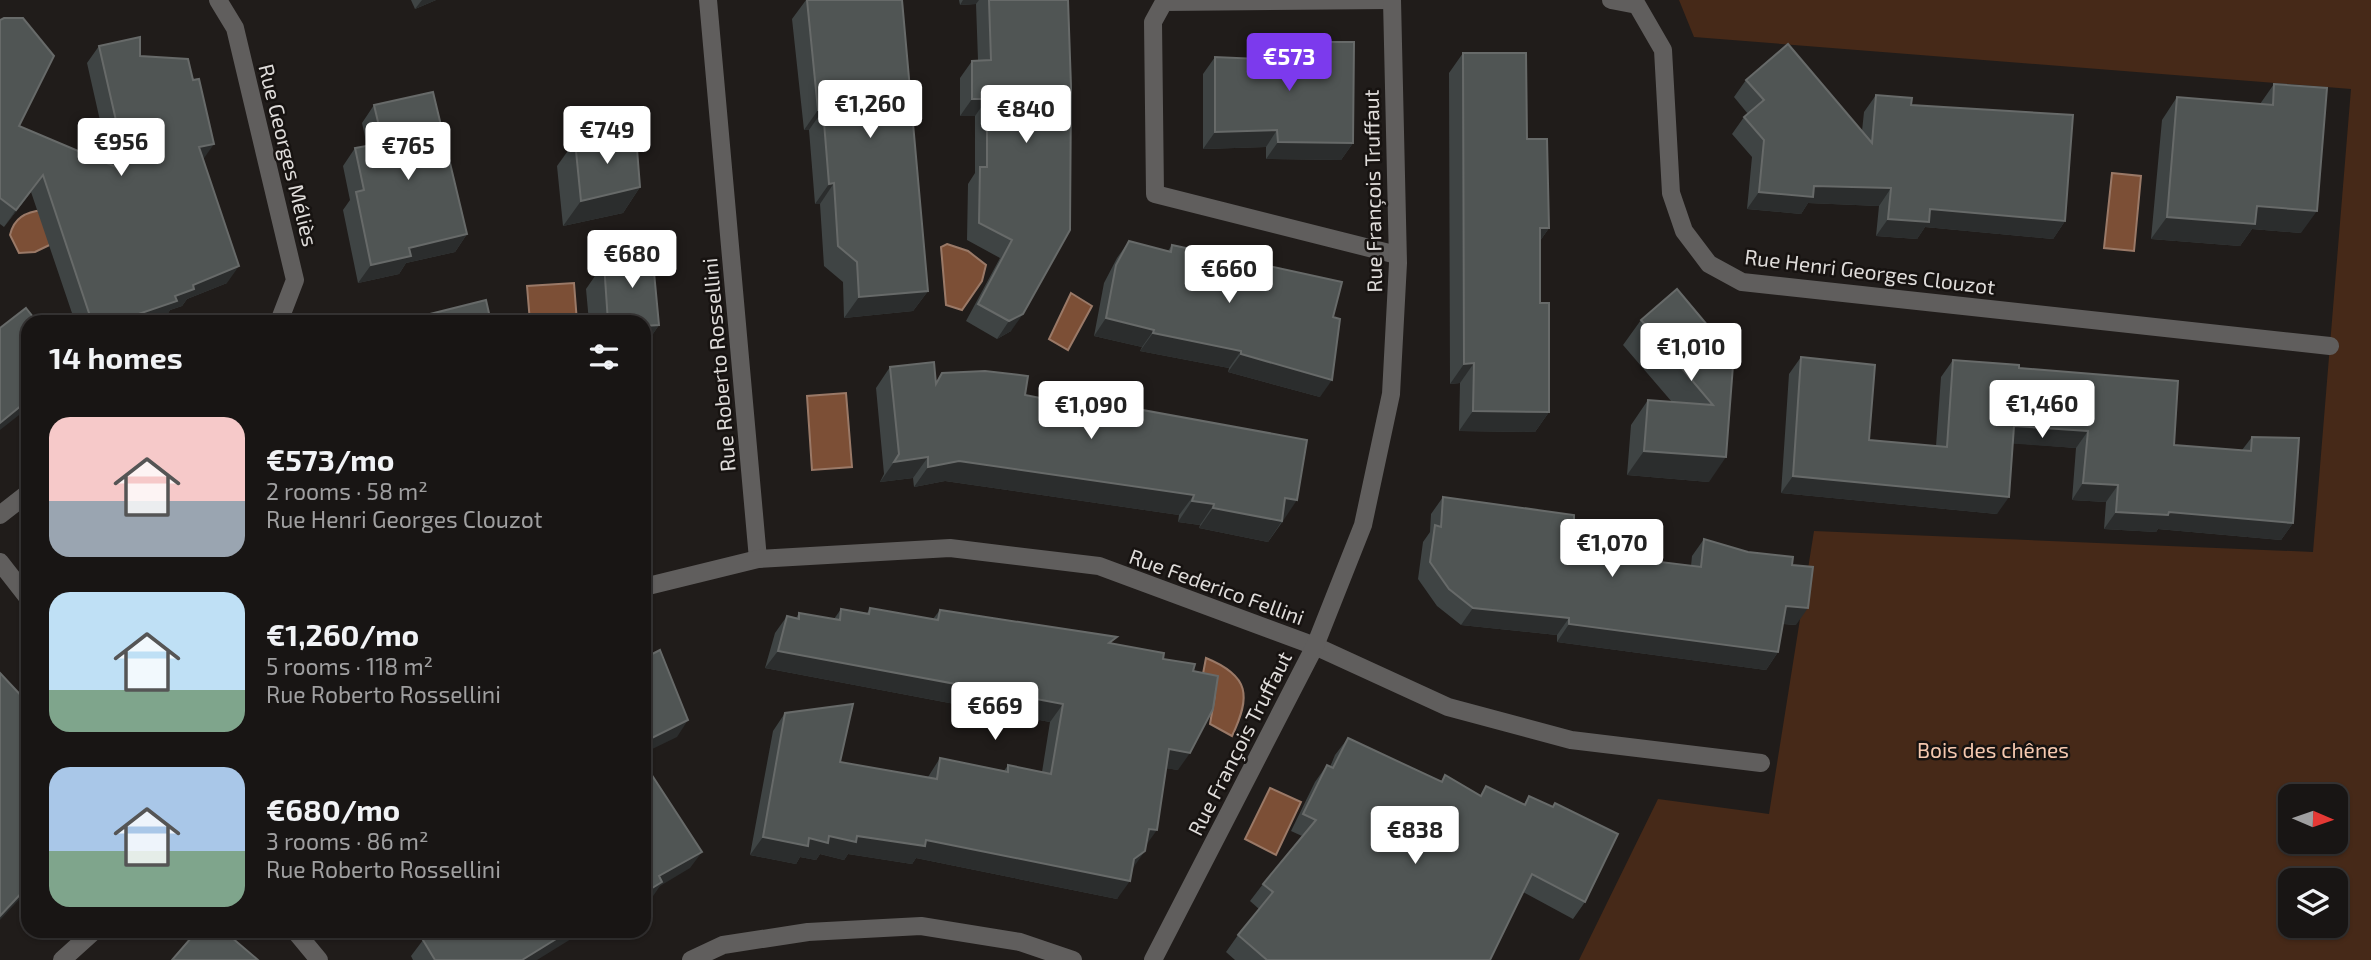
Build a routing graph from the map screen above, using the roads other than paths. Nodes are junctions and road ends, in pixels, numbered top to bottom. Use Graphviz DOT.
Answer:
graph roads {
  1 [pos="218,0"];
  2 [pos="708,0"];
  3 [pos="1391,0"];
  4 [pos="1611,0"];
  5 [pos="1397,255"];
  6 [pos="282,315"];
  7 [pos="2330,346"];
  8 [pos="21,498"];
  9 [pos="0,515"];
  10 [pos="758,559"];
  11 [pos="0,562"];
  12 [pos="651,585"];
  13 [pos="21,589"];
  14 [pos="1315,646"];
  15 [pos="1761,763"];
  16 [pos="86,938"];
  17 [pos="301,938"];
  18 [pos="62,960"];
  19 [pos="319,960"];
  20 [pos="691,960"];
  21 [pos="1073,960"];
  22 [pos="1153,960"];
  1 -- 6 [label="street, Rue Georges Méliès"];
  2 -- 10 [label="street, Rue Roberto Rossellini"];
  3 -- 5 [label="street, Rue François Truffaut"];
  3 -- 5 [label="street"];
  4 -- 7 [label="street, Rue Henri Georges Clouzot"];
  5 -- 14 [label="street, Rue François Truffaut"];
  8 -- 9 [label="street"];
  10 -- 12 [label="street, Rue Federico Fellini"];
  10 -- 14 [label="street, Rue Federico Fellini"];
  11 -- 13 [label="street"];
  14 -- 15 [label="street, Rue Federico Fellini"];
  14 -- 22 [label="street, Rue François Truffaut"];
  16 -- 18 [label="street"];
  17 -- 19 [label="street"];
  20 -- 21 [label="street"];
}
